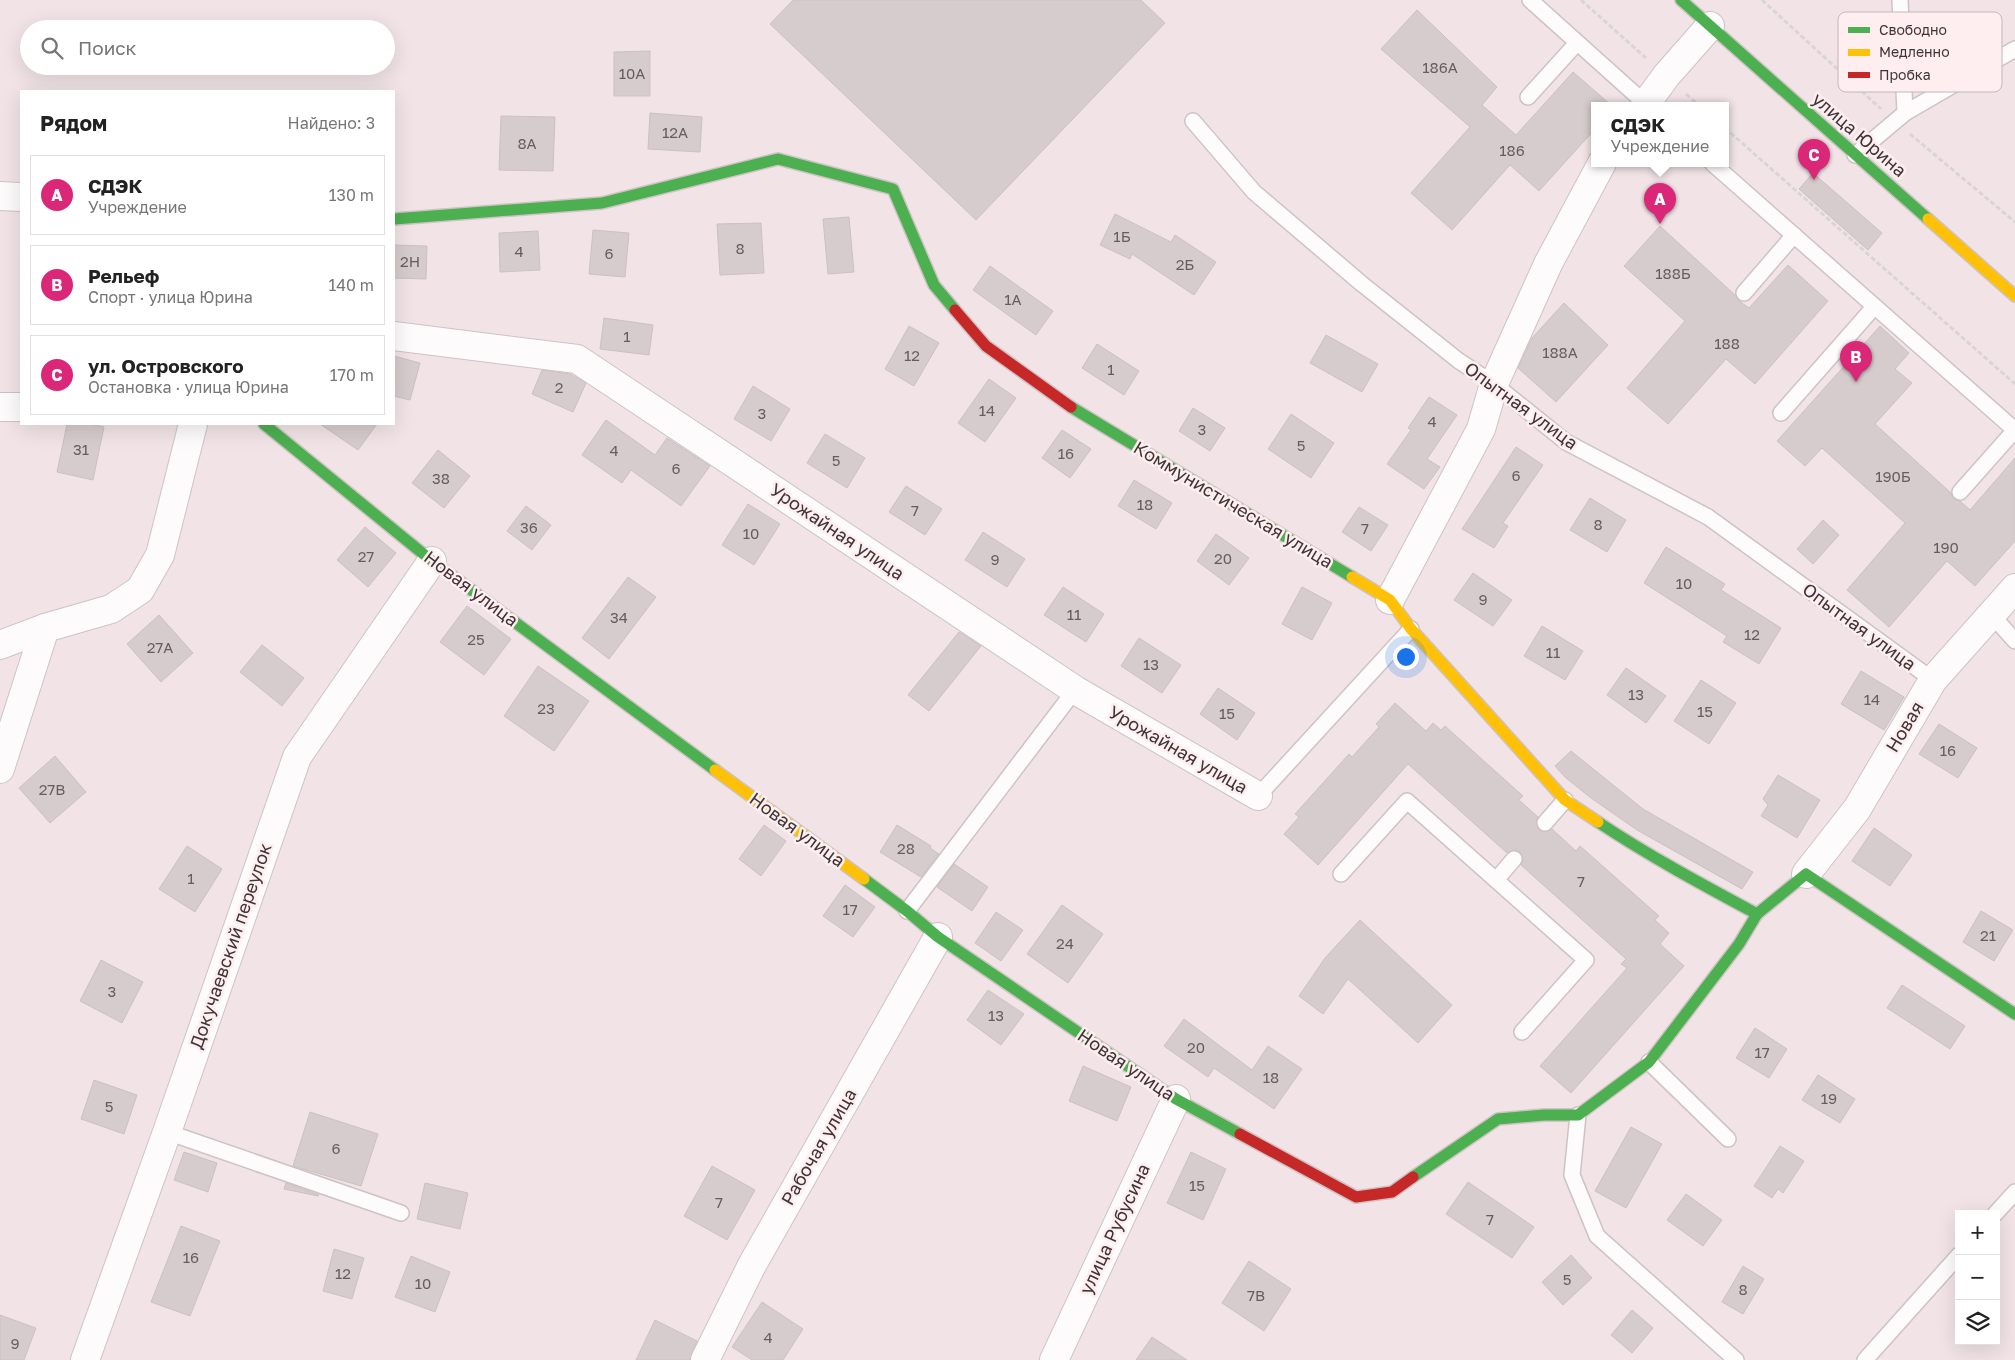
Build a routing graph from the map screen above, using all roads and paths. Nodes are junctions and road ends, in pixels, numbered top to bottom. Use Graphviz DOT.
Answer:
graph roads {
  1 [pos="1530,0"];
  2 [pos="1582,0"];
  3 [pos="1681,0"];
  4 [pos="1710,26"];
  5 [pos="1576,44"];
  6 [pos="2015,49"];
  7 [pos="2002,56"];
  8 [pos="1666,76"];
  9 [pos="1904,92"];
  10 [pos="1940,92"];
  11 [pos="1528,97"];
  12 [pos="1643,102"];
  13 [pos="1648,102"];
  14 [pos="1905,112"];
  15 [pos="1193,121"];
  16 [pos="1729,132"];
  17 [pos="1855,155"];
  18 [pos="1600,167"];
  19 [pos="1717,167"];
  20 [pos="0,196"];
  21 [pos="20,197"];
  22 [pos="395,219"];
  23 [pos="1794,235"];
  24 [pos="1744,293"];
  25 [pos="2015,296"];
  26 [pos="1874,307"];
  27 [pos="395,336"];
  28 [pos="1494,384"];
  29 [pos="2015,384"];
  30 [pos="0,407"];
  31 [pos="20,408"];
  32 [pos="1781,413"];
  33 [pos="193,425"];
  34 [pos="265,425"];
  35 [pos="2015,430"];
  36 [pos="1960,492"];
  37 [pos="432,561"];
  38 [pos="2015,588"];
  39 [pos="1390,600"];
  40 [pos="1991,614"];
  41 [pos="45,628"];
  42 [pos="1411,629"];
  43 [pos="2015,641"];
  44 [pos="0,646"];
  45 [pos="1933,680"];
  46 [pos="1075,690"];
  47 [pos="0,769"];
  48 [pos="1258,796"];
  49 [pos="1565,800"];
  50 [pos="1545,823"];
  51 [pos="1514,859"];
  52 [pos="1341,874"];
  53 [pos="1806,874"];
  54 [pos="1496,880"];
  55 [pos="908,911"];
  56 [pos="1756,914"];
  57 [pos="938,937"];
  58 [pos="2015,1014"];
  59 [pos="1522,1032"];
  60 [pos="1649,1062"];
  61 [pos="1176,1099"];
  62 [pos="1578,1115"];
  63 [pos="167,1132"];
  64 [pos="1728,1139"];
  65 [pos="2015,1192"];
  66 [pos="1999,1210"];
  67 [pos="401,1213"];
  68 [pos="1955,1259"];
  69 [pos="85,1360"];
  70 [pos="705,1360"];
  71 [pos="1054,1360"];
  72 [pos="1736,1360"];
  73 [pos="1865,1360"];
  1 -- 5 [label="lane"];
  2 -- 8 [label="path"];
  3 -- 4 [label="street, улица Юрина"];
  4 -- 8 [label="street"];
  4 -- 17 [label="street, улица Юрина"];
  5 -- 11 [label="lane"];
  5 -- 12 [label="lane"];
  6 -- 7 [label="lane"];
  8 -- 13 [label="street"];
  9 -- 14 [label="lane"];
  10 -- 14 [label="lane"];
  14 -- 17 [label="lane"];
  15 -- 28 [label="lane, Опытная улица"];
  16 -- 29 [label="path"];
  17 -- 25 [label="street, улица Юрина"];
  18 -- 28 [label="street"];
  19 -- 23 [label="lane"];
  20 -- 21 [label="street"];
  22 -- 39 [label="street, Коммунистическая улица"];
  23 -- 24 [label="lane"];
  23 -- 26 [label="lane"];
  26 -- 32 [label="lane"];
  26 -- 35 [label="lane"];
  27 -- 46 [label="street, Урожайная улица"];
  28 -- 39 [label="street"];
  28 -- 45 [label="lane, Опытная улица"];
  30 -- 31 [label="street"];
  33 -- 41 [label="street"];
  34 -- 37 [label="street, Новая улица"];
  35 -- 36 [label="lane"];
  37 -- 55 [label="street, Новая улица"];
  37 -- 63 [label="street, Докучаевский переулок"];
  38 -- 40 [label="street, Новая"];
  39 -- 42 [label="street, Коммунистическая улица"];
  40 -- 43 [label="lane"];
  40 -- 45 [label="street, Новая"];
  41 -- 44 [label="street"];
  41 -- 47 [label="street"];
  42 -- 48 [label="lane"];
  42 -- 49 [label="street, Коммунистическая улица"];
  45 -- 53 [label="street, Новая"];
  46 -- 48 [label="street, Урожайная улица"];
  46 -- 55 [label="lane"];
  49 -- 50 [label="lane"];
  49 -- 56 [label="street, Коммунистическая улица"];
  51 -- 54 [label="lane"];
  52 -- 54 [label="lane"];
  53 -- 56 [label="street"];
  53 -- 58 [label="street"];
  54 -- 59 [label="lane"];
  55 -- 57 [label="street, Новая улица"];
  56 -- 60 [label="street"];
  57 -- 61 [label="street, Новая улица"];
  57 -- 70 [label="street, Рабочая улица"];
  60 -- 62 [label="street"];
  60 -- 64 [label="lane"];
  61 -- 62 [label="street, Новая улица"];
  61 -- 71 [label="street, улица Рубусина"];
  62 -- 72 [label="lane"];
  63 -- 67 [label="lane"];
  63 -- 69 [label="street, Докучаевский переулок"];
  65 -- 66 [label="lane"];
  68 -- 73 [label="lane"];
}
